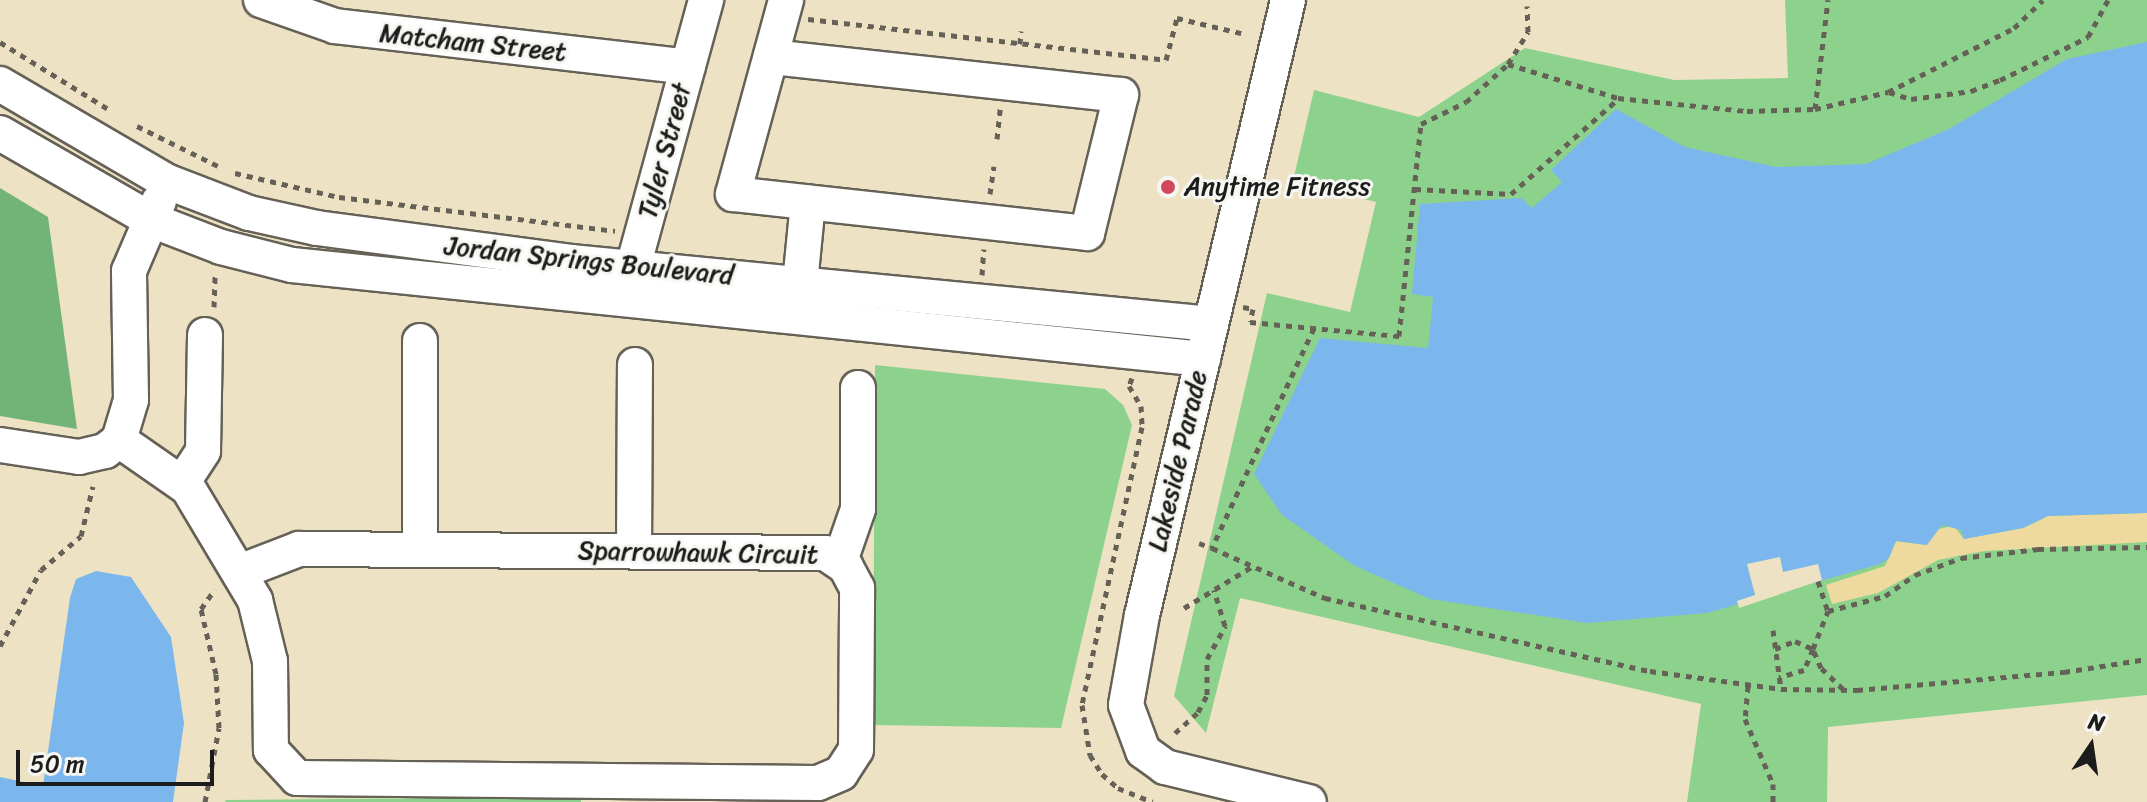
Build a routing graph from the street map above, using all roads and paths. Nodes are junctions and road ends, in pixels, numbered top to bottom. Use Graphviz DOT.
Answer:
graph roads {
  1 [pos="261,0"];
  2 [pos="706,0"];
  3 [pos="1288,0"];
  4 [pos="1828,0"];
  5 [pos="2043,0"];
  6 [pos="2108,0"];
  7 [pos="1527,6"];
  8 [pos="791,8"];
  9 [pos="1021,31"];
  10 [pos="1241,33"];
  11 [pos="0,42"];
  12 [pos="1020,44"];
  13 [pos="771,57"];
  14 [pos="1508,64"];
  15 [pos="688,67"];
  16 [pos="0,84"];
  17 [pos="1888,92"];
  18 [pos="1002,96"];
  19 [pos="1618,98"];
  20 [pos="1815,109"];
  21 [pos="111,111"];
  22 [pos="124,119"];
  23 [pos="0,133"];
  24 [pos="997,139"];
  25 [pos="994,166"];
  26 [pos="168,182"];
  27 [pos="1415,189"];
  28 [pos="820,204"];
  29 [pos="989,207"];
  30 [pos="151,220"];
  31 [pos="626,234"];
  32 [pos="633,267"];
  33 [pos="811,285"];
  34 [pos="624,301"];
  35 [pos="1241,307"];
  36 [pos="807,321"];
  37 [pos="1211,324"];
  38 [pos="1314,328"];
  39 [pos="205,335"];
  40 [pos="420,341"];
  41 [pos="1203,359"];
  42 [pos="635,365"];
  43 [pos="858,388"];
  44 [pos="119,440"];
  45 [pos="0,445"];
  46 [pos="183,482"];
  47 [pos="93,486"];
  48 [pos="1199,543"];
  49 [pos="2147,547"];
  50 [pos="1212,548"];
  51 [pos="420,549"];
  52 [pos="634,551"];
  53 [pos="840,561"];
  54 [pos="1253,566"];
  55 [pos="239,572"];
  56 [pos="1818,581"];
  57 [pos="1214,590"];
  58 [pos="1184,608"];
  59 [pos="1828,611"];
  60 [pos="1773,630"];
  61 [pos="0,646"];
  62 [pos="1775,649"];
  63 [pos="1813,649"];
  64 [pos="2147,659"];
  65 [pos="1779,677"];
  66 [pos="1748,686"];
  67 [pos="1781,689"];
  68 [pos="1843,690"];
  69 [pos="1175,733"];
  70 [pos="205,802"];
  71 [pos="1309,802"];
  72 [pos="1773,802"];
  1 -- 15 [label="street, Matcham Street"];
  2 -- 15 [label="street, Tyler Street"];
  3 -- 37 [label="street, Lakeside Parade"];
  4 -- 20 [label="path"];
  5 -- 17 [label="path"];
  6 -- 17 [label="path"];
  7 -- 14 [label="path"];
  8 -- 12 [label="path"];
  8 -- 13 [label="street"];
  9 -- 12 [label="path"];
  10 -- 12 [label="path"];
  11 -- 21 [label="path"];
  13 -- 28 [label="street"];
  13 -- 28 [label="street"];
  14 -- 19 [label="path"];
  14 -- 27 [label="path"];
  15 -- 32 [label="street, Tyler Street"];
  16 -- 26 [label="street, Jordan Springs Boulevard"];
  17 -- 20 [label="path"];
  18 -- 24 [label="path"];
  19 -- 20 [label="path"];
  19 -- 27 [label="path"];
  22 -- 31 [label="path"];
  23 -- 30 [label="street, Jordan Springs Boulevard"];
  25 -- 29 [label="path"];
  26 -- 30 [label="street"];
  26 -- 32 [label="street, Jordan Springs Boulevard"];
  27 -- 38 [label="path"];
  28 -- 33 [label="street"];
  30 -- 34 [label="street, Jordan Springs Boulevard"];
  30 -- 44 [label="street"];
  32 -- 33 [label="street, Jordan Springs Boulevard"];
  32 -- 34 [label="street, Tyler Street"];
  33 -- 36 [label="street"];
  33 -- 37 [label="street, Jordan Springs Boulevard"];
  34 -- 36 [label="street, Jordan Springs Boulevard"];
  35 -- 38 [label="path"];
  36 -- 41 [label="street, Jordan Springs Boulevard"];
  37 -- 41 [label="street, Lakeside Parade"];
  38 -- 50 [label="path"];
  39 -- 46 [label="street"];
  40 -- 51 [label="street"];
  41 -- 71 [label="street, Lakeside Parade"];
  42 -- 52 [label="street"];
  43 -- 53 [label="street"];
  44 -- 45 [label="street"];
  44 -- 46 [label="street, Sparrowhawk Circuit"];
  46 -- 55 [label="street, Sparrowhawk Circuit"];
  47 -- 61 [label="path"];
  48 -- 50 [label="path"];
  49 -- 59 [label="path"];
  50 -- 54 [label="path"];
  51 -- 52 [label="street, Sparrowhawk Circuit"];
  51 -- 55 [label="street, Sparrowhawk Circuit"];
  52 -- 53 [label="street, Sparrowhawk Circuit"];
  53 -- 55 [label="street, Sparrowhawk Circuit"];
  54 -- 57 [label="path"];
  54 -- 66 [label="path"];
  55 -- 70 [label="path"];
  56 -- 59 [label="path"];
  57 -- 58 [label="path"];
  57 -- 69 [label="path"];
  59 -- 63 [label="path"];
  60 -- 62 [label="path"];
  62 -- 63 [label="path"];
  62 -- 65 [label="path"];
  63 -- 65 [label="path"];
  63 -- 68 [label="path"];
  64 -- 68 [label="path"];
  65 -- 67 [label="path"];
  66 -- 67 [label="path"];
  66 -- 72 [label="path"];
  67 -- 68 [label="path"];
}
